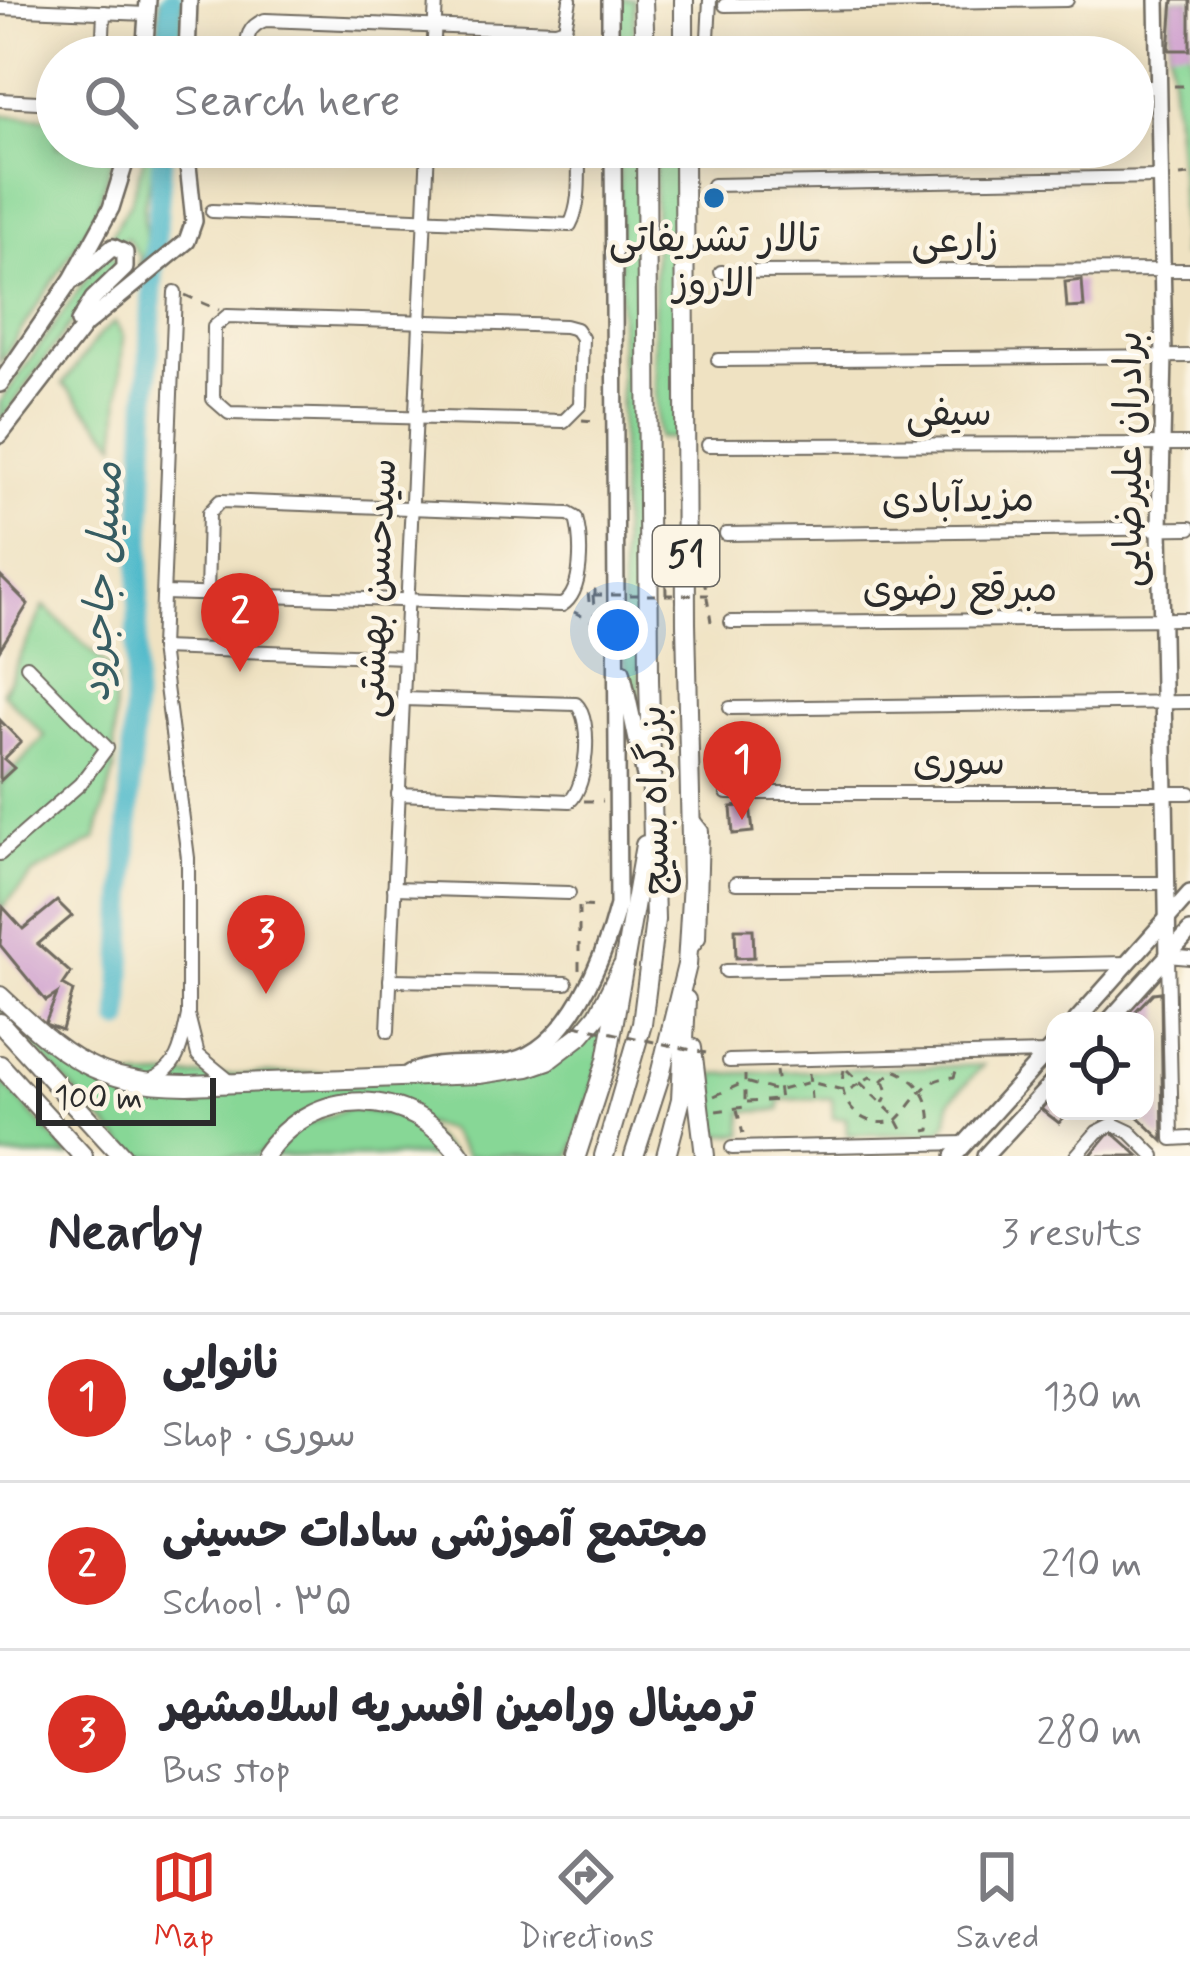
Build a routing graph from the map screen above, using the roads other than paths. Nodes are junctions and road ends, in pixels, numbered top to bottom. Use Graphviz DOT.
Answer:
graph roads {
  1 [pos="190,0"];
  2 [pos="436,0"];
  3 [pos="570,0"];
  4 [pos="610,0"];
  5 [pos="643,0"];
  6 [pos="684,0"];
  7 [pos="710,0"];
  8 [pos="1067,0"];
  9 [pos="1157,0"];
  10 [pos="725,4"];
  11 [pos="148,7"];
  12 [pos="0,8"];
  13 [pos="104,12"];
  14 [pos="434,27"];
  15 [pos="103,36"];
  16 [pos="189,36"];
  17 [pos="247,36"];
  18 [pos="434,36"];
  19 [pos="610,36"];
  20 [pos="644,36"];
  21 [pos="684,36"];
  22 [pos="708,36"];
  23 [pos="1154,86"];
  24 [pos="1166,86"];
  25 [pos="0,100"];
  26 [pos="36,102"];
  27 [pos="123,168"];
  28 [pos="189,168"];
  29 [pos="427,168"];
  30 [pos="578,168"];
  31 [pos="614,168"];
  32 [pos="646,168"];
  33 [pos="684,168"];
  34 [pos="1159,177"];
  35 [pos="713,184"];
  36 [pos="212,211"];
  37 [pos="425,220"];
  38 [pos="1163,270"];
  39 [pos="1190,270"];
  40 [pos="721,272"];
  41 [pos="63,291"];
  42 [pos="175,292"];
  43 [pos="420,325"];
  44 [pos="65,346"];
  45 [pos="1164,356"];
  46 [pos="1190,356"];
  47 [pos="718,360"];
  48 [pos="0,384"];
  49 [pos="416,418"];
  50 [pos="0,435"];
  51 [pos="1163,444"];
  52 [pos="1190,444"];
  53 [pos="708,445"];
  54 [pos="411,509"];
  55 [pos="1160,528"];
  56 [pos="1190,528"];
  57 [pos="726,534"];
  58 [pos="164,593"];
  59 [pos="206,594"];
  60 [pos="407,601"];
  61 [pos="1162,619"];
  62 [pos="1190,619"];
  63 [pos="730,622"];
  64 [pos="161,648"];
  65 [pos="405,656"];
  66 [pos="617,657"];
  67 [pos="27,666"];
  68 [pos="403,699"];
  69 [pos="1164,702"];
  70 [pos="1190,702"];
  71 [pos="730,708"];
  72 [pos="727,793"];
  73 [pos="1190,793"];
  74 [pos="398,794"];
  75 [pos="1163,794"];
  76 [pos="652,810"];
  77 [pos="0,854"];
  78 [pos="736,883"];
  79 [pos="1166,884"];
  80 [pos="394,888"];
  81 [pos="569,893"];
  82 [pos="1190,893"];
  83 [pos="1168,918"];
  84 [pos="1190,931"];
  85 [pos="1168,956"];
  86 [pos="688,958"];
  87 [pos="1190,958"];
  88 [pos="1128,963"];
  89 [pos="622,967"];
  90 [pos="726,971"];
  91 [pos="390,980"];
  92 [pos="566,983"];
  93 [pos="0,996"];
  94 [pos="1084,1012"];
  95 [pos="1117,1012"];
  96 [pos="188,1015"];
  97 [pos="686,1021"];
  98 [pos="0,1023"];
  99 [pos="388,1031"];
  100 [pos="1046,1049"];
  101 [pos="1170,1054"];
  102 [pos="1190,1054"];
  103 [pos="1046,1055"];
  104 [pos="729,1061"];
  105 [pos="0,1065"];
  106 [pos="395,1078"];
  107 [pos="142,1082"];
  108 [pos="233,1084"];
  109 [pos="1046,1089"];
  110 [pos="1190,1138"];
  111 [pos="966,1143"];
  112 [pos="733,1148"];
  113 [pos="83,1156"];
  114 [pos="122,1156"];
  115 [pos="264,1156"];
  116 [pos="461,1156"];
  117 [pos="576,1156"];
  118 [pos="604,1156"];
  119 [pos="634,1156"];
  120 [pos="667,1156"];
  121 [pos="705,1156"];
  122 [pos="953,1156"];
  123 [pos="985,1156"];
  124 [pos="1076,1156"];
  125 [pos="1154,1156"];
  1 -- 16 [label="main road"];
  2 -- 14 [label="street"];
  3 -- 14 [label="street"];
  4 -- 19 [label="main road"];
  5 -- 20 [label="highway"];
  6 -- 21 [label="highway"];
  7 -- 22 [label="street"];
  8 -- 10 [label="street"];
  9 -- 24 [label="main road, برادران علیرضایی"];
  11 -- 13 [label="street"];
  12 -- 13 [label="street"];
  13 -- 15 [label="street"];
  14 -- 17 [label="street"];
  14 -- 18 [label="street"];
  23 -- 24 [label="street"];
  24 -- 34 [label="main road, برادران علیرضایی"];
  25 -- 26 [label="street"];
  27 -- 41 [label="main road"];
  28 -- 44 [label="main road"];
  29 -- 37 [label="street, سیدحسن بهشتی"];
  30 -- 37 [label="street"];
  31 -- 66 [label="main road"];
  32 -- 76 [label="highway, بزرگراه بسیج / 51"];
  33 -- 86 [label="highway, بزرگراه بسیج / 51"];
  34 -- 35 [label="street"];
  34 -- 38 [label="main road, برادران علیرضایی"];
  36 -- 37 [label="street"];
  37 -- 43 [label="street, سیدحسن بهشتی"];
  38 -- 39 [label="street, زارعی"];
  38 -- 40 [label="street, زارعی"];
  38 -- 45 [label="main road, برادران علیرضایی"];
  41 -- 44 [label="main road"];
  41 -- 48 [label="main road"];
  42 -- 58 [label="street"];
  43 -- 49 [label="street, سیدحسن بهشتی"];
  43 -- 49 [label="street"];
  43 -- 49 [label="street"];
  44 -- 50 [label="main road"];
  45 -- 46 [label="street"];
  45 -- 47 [label="street"];
  45 -- 51 [label="main road, برادران علیرضایی"];
  49 -- 54 [label="street, سیدحسن بهشتی"];
  51 -- 52 [label="street, سیفی"];
  51 -- 53 [label="street, سیفی"];
  51 -- 55 [label="main road, برادران علیرضایی"];
  54 -- 59 [label="street"];
  54 -- 60 [label="street, سیدحسن بهشتی"];
  54 -- 60 [label="street"];
  55 -- 56 [label="street, مزیدآبادی"];
  55 -- 57 [label="street, مزیدآبادی"];
  55 -- 61 [label="main road, برادران علیرضایی"];
  58 -- 59 [label="street"];
  58 -- 64 [label="street"];
  59 -- 60 [label="street"];
  60 -- 65 [label="street, سیدحسن بهشتی"];
  61 -- 62 [label="street, مبرقع رضوی"];
  61 -- 63 [label="street, مبرقع رضوی"];
  61 -- 69 [label="main road, برادران علیرضایی"];
  64 -- 65 [label="street"];
  64 -- 96 [label="street"];
  65 -- 68 [label="street, سیدحسن بهشتی"];
  66 -- 76 [label="main road"];
  66 -- 106 [label="main road"];
  67 -- 77 [label="street"];
  68 -- 74 [label="street, سیدحسن بهشتی"];
  68 -- 74 [label="street"];
  69 -- 70 [label="street"];
  69 -- 71 [label="street"];
  69 -- 75 [label="main road, برادران علیرضایی"];
  72 -- 75 [label="street, سوری"];
  73 -- 75 [label="street, سوری"];
  74 -- 80 [label="street, سیدحسن بهشتی"];
  75 -- 79 [label="main road, برادران علیرضایی"];
  76 -- 89 [label="highway"];
  76 -- 118 [label="highway, بزرگراه بسیج / 51"];
  78 -- 79 [label="street"];
  79 -- 83 [label="main road, برادران علیرضایی"];
  80 -- 81 [label="street"];
  80 -- 91 [label="street, سیدحسن بهشتی"];
  82 -- 83 [label="main road"];
  83 -- 85 [label="main road, برادران علیرضایی"];
  83 -- 88 [label="main road"];
  84 -- 85 [label="main road"];
  85 -- 87 [label="street"];
  85 -- 95 [label="main road"];
  85 -- 101 [label="street"];
  86 -- 97 [label="highway"];
  86 -- 119 [label="highway, بزرگراه بسیج / 51"];
  88 -- 90 [label="street"];
  88 -- 94 [label="main road"];
  89 -- 106 [label="highway"];
  89 -- 117 [label="highway"];
  91 -- 92 [label="street"];
  91 -- 99 [label="street, سیدحسن بهشتی"];
  93 -- 107 [label="highway"];
  96 -- 107 [label="street"];
  96 -- 108 [label="street"];
  97 -- 120 [label="highway"];
  97 -- 121 [label="highway"];
  98 -- 114 [label="highway"];
  100 -- 104 [label="street"];
  101 -- 102 [label="street"];
  101 -- 110 [label="street"];
  103 -- 111 [label="main road"];
  105 -- 113 [label="highway"];
  106 -- 108 [label="highway"];
  107 -- 108 [label="highway"];
  109 -- 123 [label="main road"];
  111 -- 112 [label="street"];
  111 -- 122 [label="main road"];
  115 -- 116 [label="highway"];
  124 -- 125 [label="street"];
}
